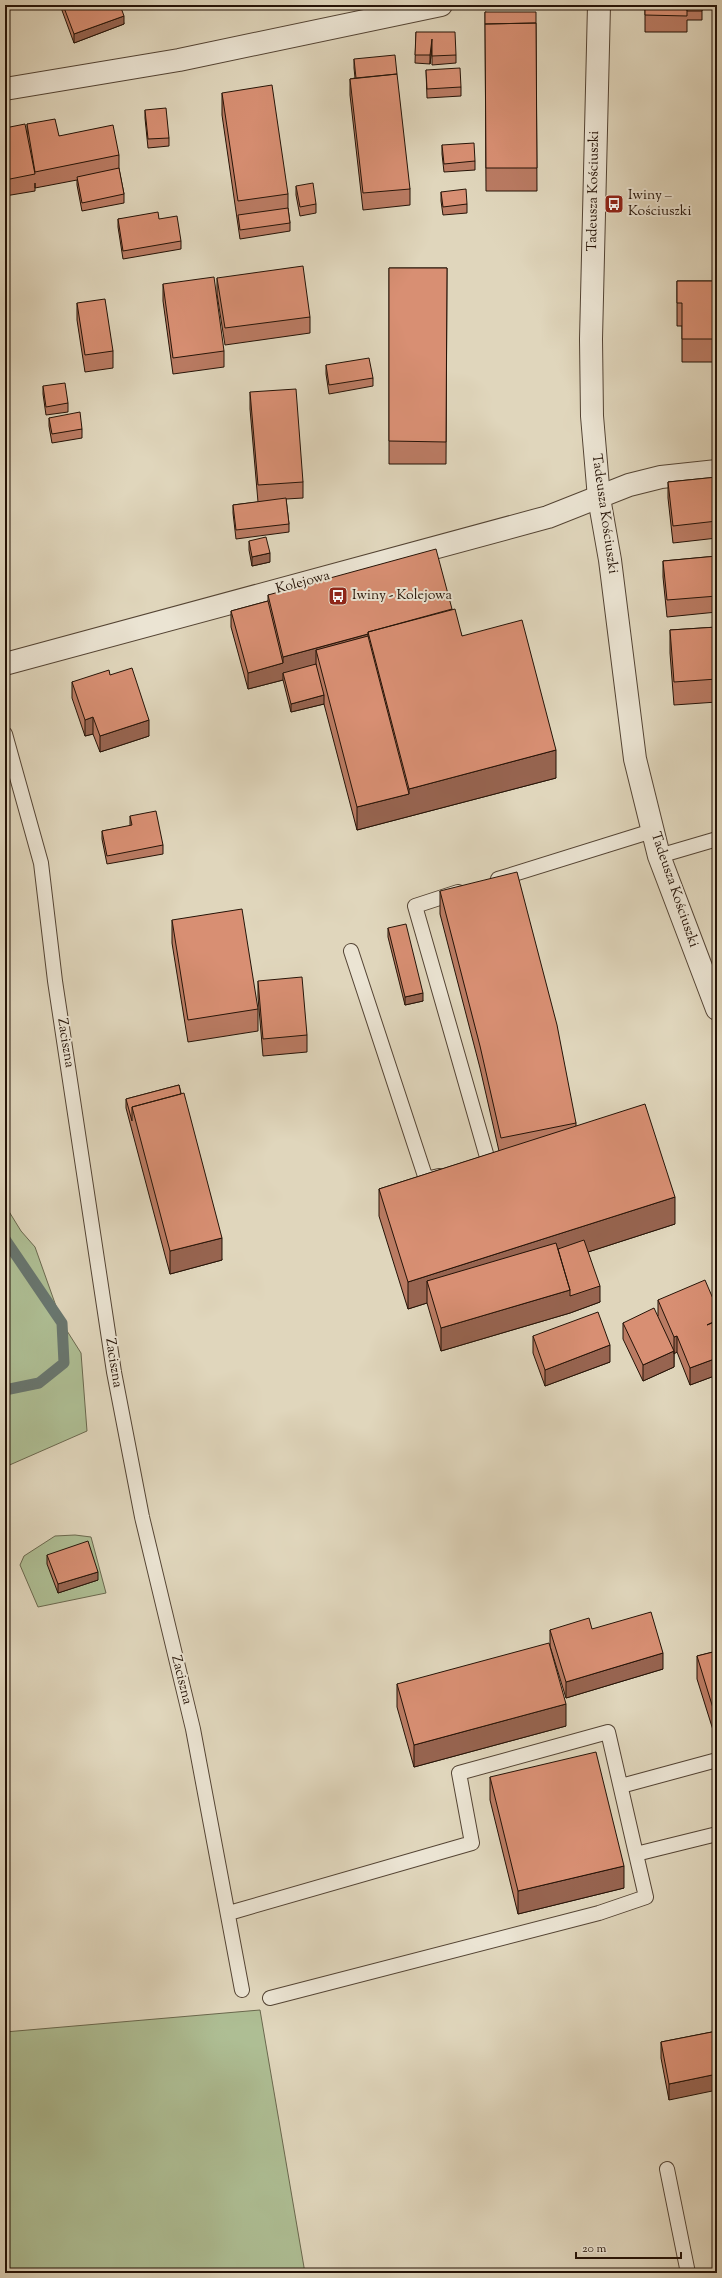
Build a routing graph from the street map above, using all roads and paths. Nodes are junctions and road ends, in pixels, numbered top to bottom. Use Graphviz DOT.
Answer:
graph roads {
  1 [pos="441,5"];
  2 [pos="599,5"];
  3 [pos="5,89"];
  4 [pos="717,471"];
  5 [pos="599,498"];
  6 [pos="5,664"];
  7 [pos="5,734"];
  8 [pos="652,831"];
  9 [pos="717,838"];
  10 [pos="659,856"];
  11 [pos="488,882"];
  12 [pos="473,887"];
  13 [pos="351,951"];
  14 [pos="717,1008"];
  15 [pos="468,1169"];
  16 [pos="454,1172"];
  17 [pos="717,1760"];
  18 [pos="621,1786"];
  19 [pos="717,1834"];
  20 [pos="636,1854"];
  21 [pos="228,1913"];
  22 [pos="242,1990"];
  23 [pos="270,1998"];
  24 [pos="667,2169"];
  25 [pos="688,2273"];
  1 -- 3 [label="street"];
  2 -- 5 [label="street, Tadeusza Kościuszki"];
  4 -- 5 [label="street, Kolejowa"];
  5 -- 6 [label="street, Kolejowa"];
  5 -- 8 [label="street, Tadeusza Kościuszki"];
  7 -- 21 [label="lane, Zaciszna"];
  8 -- 10 [label="street, Tadeusza Kościuszki"];
  8 -- 11 [label="lane"];
  9 -- 10 [label="lane"];
  10 -- 14 [label="street, Tadeusza Kościuszki"];
  12 -- 15 [label="lane"];
  13 -- 16 [label="lane"];
  17 -- 18 [label="lane"];
  18 -- 20 [label="lane"];
  18 -- 21 [label="lane"];
  19 -- 20 [label="lane"];
  20 -- 23 [label="lane"];
  21 -- 22 [label="lane, Zaciszna"];
  24 -- 25 [label="lane"];
}
